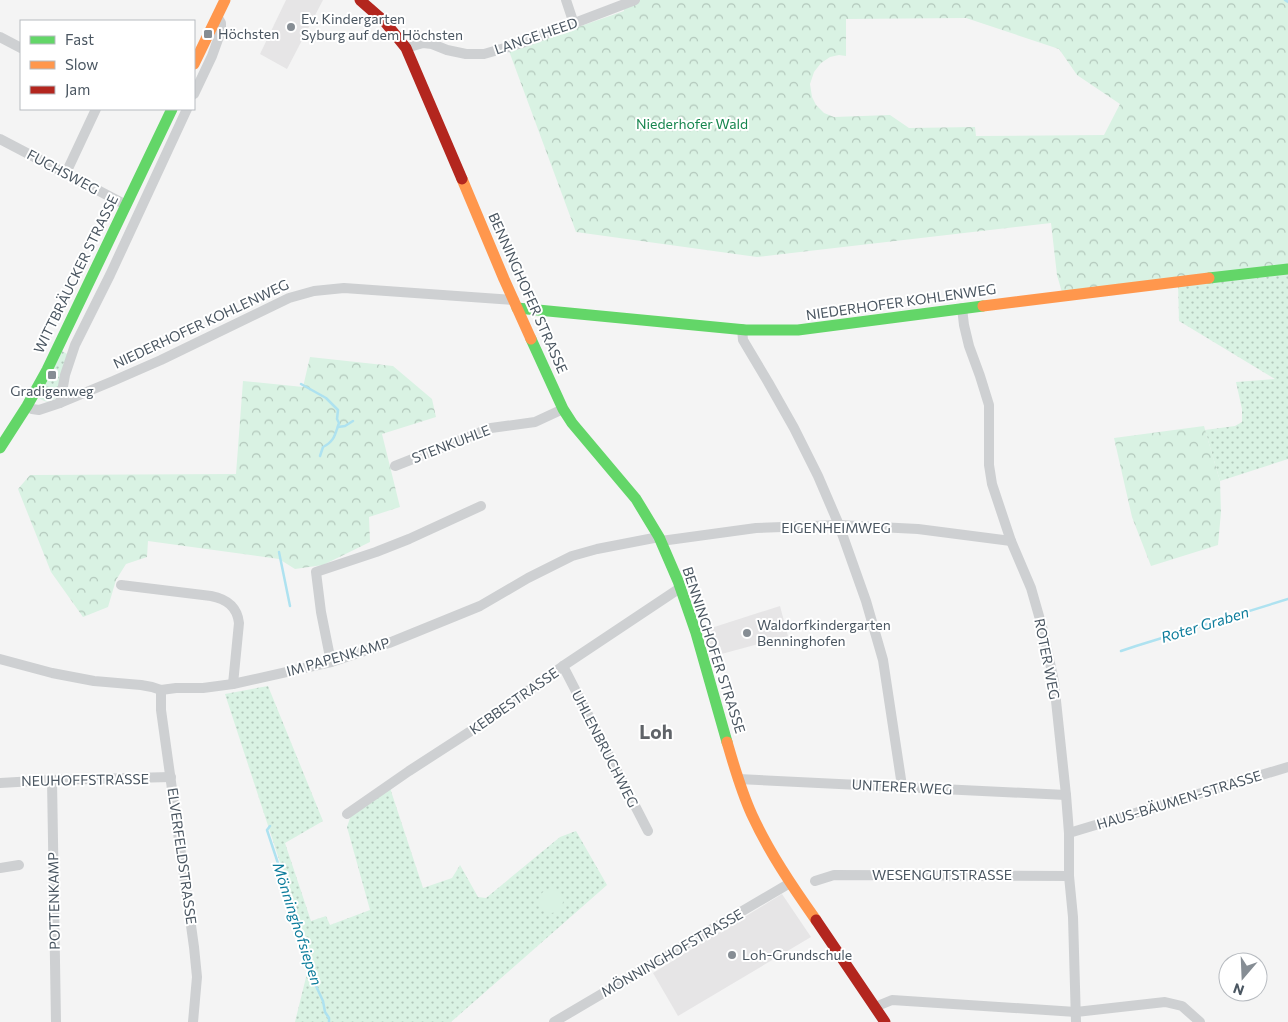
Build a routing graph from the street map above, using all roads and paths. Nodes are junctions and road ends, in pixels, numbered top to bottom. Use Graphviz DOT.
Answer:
graph roads {
  1 [pos="224,0"];
  2 [pos="360,0"];
  3 [pos="566,0"];
  4 [pos="635,0"];
  5 [pos="217,16"];
  6 [pos="574,24"];
  7 [pos="0,37"];
  8 [pos="20,47"];
  9 [pos="406,48"];
  10 [pos="195,62"];
  11 [pos="195,92"];
  12 [pos="96,110"];
  13 [pos="172,110"];
  14 [pos="187,110"];
  15 [pos="0,138"];
  16 [pos="66,173"];
  17 [pos="126,205"];
  18 [pos="1288,269"];
  19 [pos="516,304"];
  20 [pos="962,308"];
  21 [pos="742,329"];
  22 [pos="60,403"];
  23 [pos="27,406"];
  24 [pos="563,409"];
  25 [pos="0,448"];
  26 [pos="395,466"];
  27 [pos="481,506"];
  28 [pos="839,525"];
  29 [pos="660,539"];
  30 [pos="1011,541"];
  31 [pos="121,585"];
  32 [pos="680,588"];
  33 [pos="0,659"];
  34 [pos="331,662"];
  35 [pos="563,666"];
  36 [pos="233,684"];
  37 [pos="161,690"];
  38 [pos="1288,767"];
  39 [pos="171,777"];
  40 [pos="738,779"];
  41 [pos="52,780"];
  42 [pos="0,783"];
  43 [pos="902,786"];
  44 [pos="1066,795"];
  45 [pos="348,814"];
  46 [pos="648,831"];
  47 [pos="1069,833"];
  48 [pos="19,865"];
  49 [pos="0,868"];
  50 [pos="1069,876"];
  51 [pos="815,881"];
  52 [pos="790,883"];
  53 [pos="875,1007"];
  54 [pos="1076,1017"];
  55 [pos="560,1021"];
  56 [pos="56,1022"];
  57 [pos="192,1022"];
  58 [pos="885,1022"];
  59 [pos="1200,1022"];
  1 -- 5 [label="main road"];
  2 -- 9 [label="main road, BENNINGHOFER STRASSE"];
  3 -- 6 [label="street"];
  4 -- 6 [label="street, LANGE HEED"];
  5 -- 10 [label="main road"];
  5 -- 11 [label="street"];
  6 -- 9 [label="street, LANGE HEED"];
  7 -- 8 [label="street"];
  9 -- 19 [label="main road, BENNINGHOFER STRASSE"];
  12 -- 16 [label="street"];
  13 -- 17 [label="main road, WITTBRÄUCKER STRASSE"];
  14 -- 22 [label="street"];
  15 -- 16 [label="street, FUCHSWEG"];
  16 -- 17 [label="street, FUCHSWEG"];
  17 -- 23 [label="main road, WITTBRÄUCKER STRASSE"];
  18 -- 20 [label="main road, NIEDERHOFER KOHLENWEG"];
  19 -- 21 [label="main road, NIEDERHOFER KOHLENWEG"];
  19 -- 22 [label="street, NIEDERHOFER KOHLENWEG"];
  19 -- 24 [label="main road, BENNINGHOFER STRASSE"];
  20 -- 21 [label="main road, NIEDERHOFER KOHLENWEG"];
  20 -- 30 [label="street, ROTER WEG"];
  21 -- 28 [label="street"];
  22 -- 23 [label="street, NIEDERHOFER KOHLENWEG"];
  23 -- 25 [label="main road, WITTBRÄUCKER STRASSE"];
  24 -- 26 [label="street, STENKUHLE"];
  24 -- 29 [label="main road, BENNINGHOFER STRASSE"];
  27 -- 34 [label="street"];
  28 -- 29 [label="street, EIGENHEIMWEG"];
  28 -- 30 [label="street, EIGENHEIMWEG"];
  28 -- 43 [label="street"];
  29 -- 32 [label="main road, BENNINGHOFER STRASSE"];
  29 -- 34 [label="street, IM PAPENKAMP"];
  30 -- 44 [label="street, ROTER WEG"];
  31 -- 36 [label="street"];
  32 -- 35 [label="street, KEBBESTRASSE"];
  32 -- 40 [label="main road, BENNINGHOFER STRASSE"];
  33 -- 37 [label="street, IM PAPENKAMP"];
  34 -- 36 [label="street, IM PAPENKAMP"];
  35 -- 45 [label="street, KEBBESTRASSE"];
  35 -- 46 [label="street, UHLENBRUCHWEG"];
  36 -- 37 [label="street, IM PAPENKAMP"];
  37 -- 39 [label="street, ELVERFELDSTRASSE"];
  38 -- 47 [label="street, HAUS-BÄUMEN-STRASSE"];
  39 -- 41 [label="street, NEUHOFFSTRASSE"];
  39 -- 57 [label="street, ELVERFELDSTRASSE"];
  40 -- 43 [label="street, UNTERER WEG"];
  40 -- 52 [label="main road, BENNINGHOFER STRASSE"];
  41 -- 42 [label="street, NEUHOFFSTRASSE"];
  41 -- 56 [label="street, POTTENKAMP"];
  43 -- 44 [label="street, UNTERER WEG"];
  44 -- 47 [label="street, ROTER WEG"];
  47 -- 50 [label="street, ROTER WEG"];
  48 -- 49 [label="street"];
  50 -- 51 [label="street, WESENGUTSTRASSE"];
  50 -- 54 [label="street, ROTER WEG"];
  52 -- 53 [label="main road, BENNINGHOFER STRASSE"];
  52 -- 55 [label="street, MÖNNINGHOFSTRASSE"];
  53 -- 54 [label="street"];
  53 -- 58 [label="main road, BENNINGHOFER STRASSE"];
  54 -- 59 [label="street"];
}
